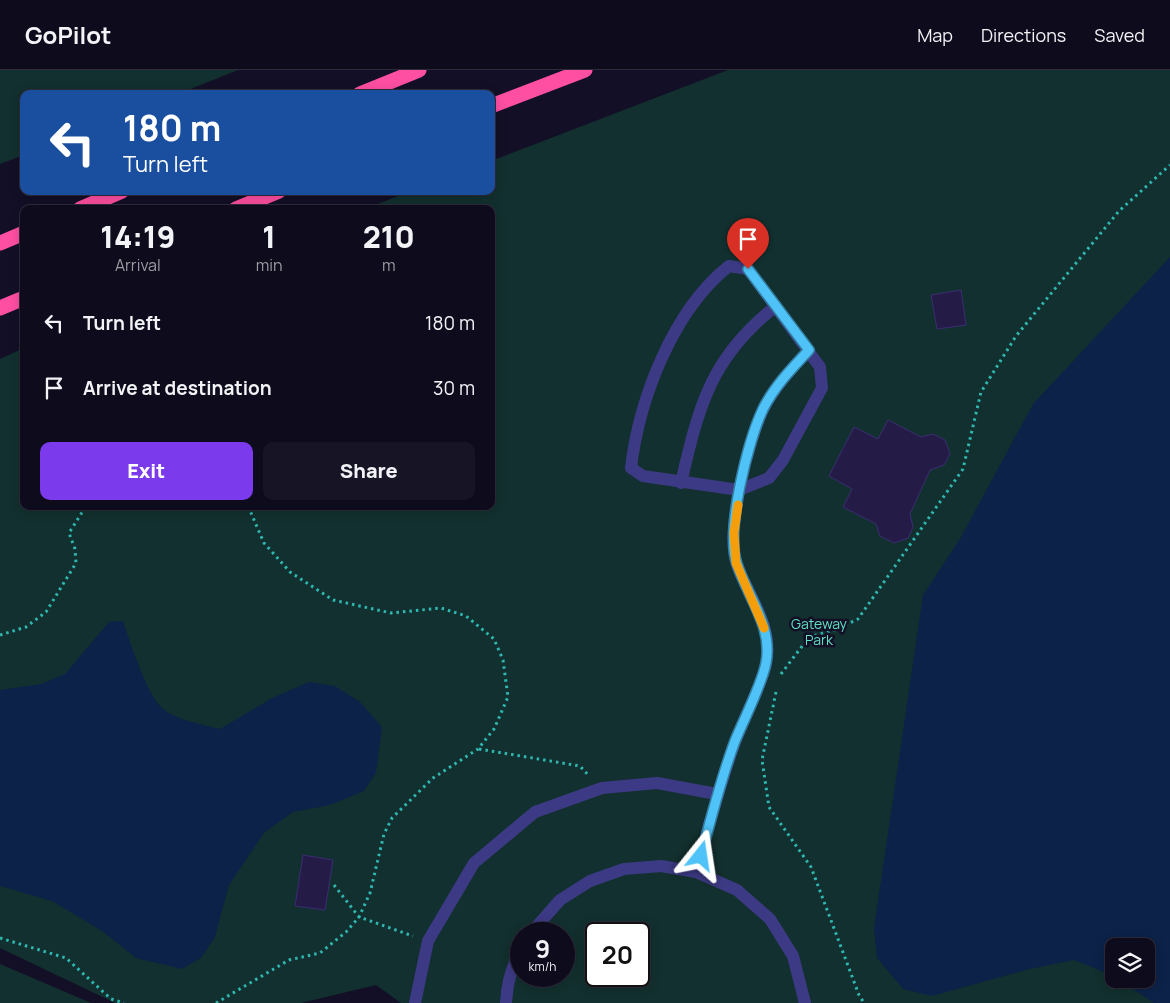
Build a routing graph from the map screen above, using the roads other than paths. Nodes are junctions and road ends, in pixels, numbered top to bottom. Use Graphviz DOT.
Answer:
graph roads {
  1 [pos="419,70"];
  2 [pos="585,70"];
  3 [pos="370,90"];
  4 [pos="495,104"];
  5 [pos="113,195"];
  6 [pos="269,195"];
  7 [pos="89,205"];
  8 [pos="246,205"];
  9 [pos="20,235"];
  10 [pos="0,243"];
  11 [pos="20,300"];
  12 [pos="776,306"];
  13 [pos="0,308"];
  14 [pos="809,350"];
  15 [pos="681,483"];
  16 [pos="739,490"];
  17 [pos="717,794"];
  18 [pos="696,872"];
  19 [pos="541,922"];
  20 [pos="510,981"];
  21 [pos="415,1003"];
  22 [pos="506,1003"];
  23 [pos="805,1003"];
  1 -- 3 [label="highway"];
  2 -- 4 [label="highway"];
  5 -- 7 [label="highway"];
  6 -- 8 [label="highway"];
  9 -- 10 [label="highway"];
  11 -- 13 [label="highway"];
  12 -- 14 [label="street"];
  12 -- 15 [label="street"];
  12 -- 15 [label="street"];
  14 -- 16 [label="street"];
  14 -- 16 [label="street"];
  15 -- 16 [label="street"];
  16 -- 17 [label="street"];
  17 -- 18 [label="street"];
  17 -- 21 [label="street"];
  18 -- 19 [label="street"];
  18 -- 23 [label="street"];
  20 -- 22 [label="street"];
}
